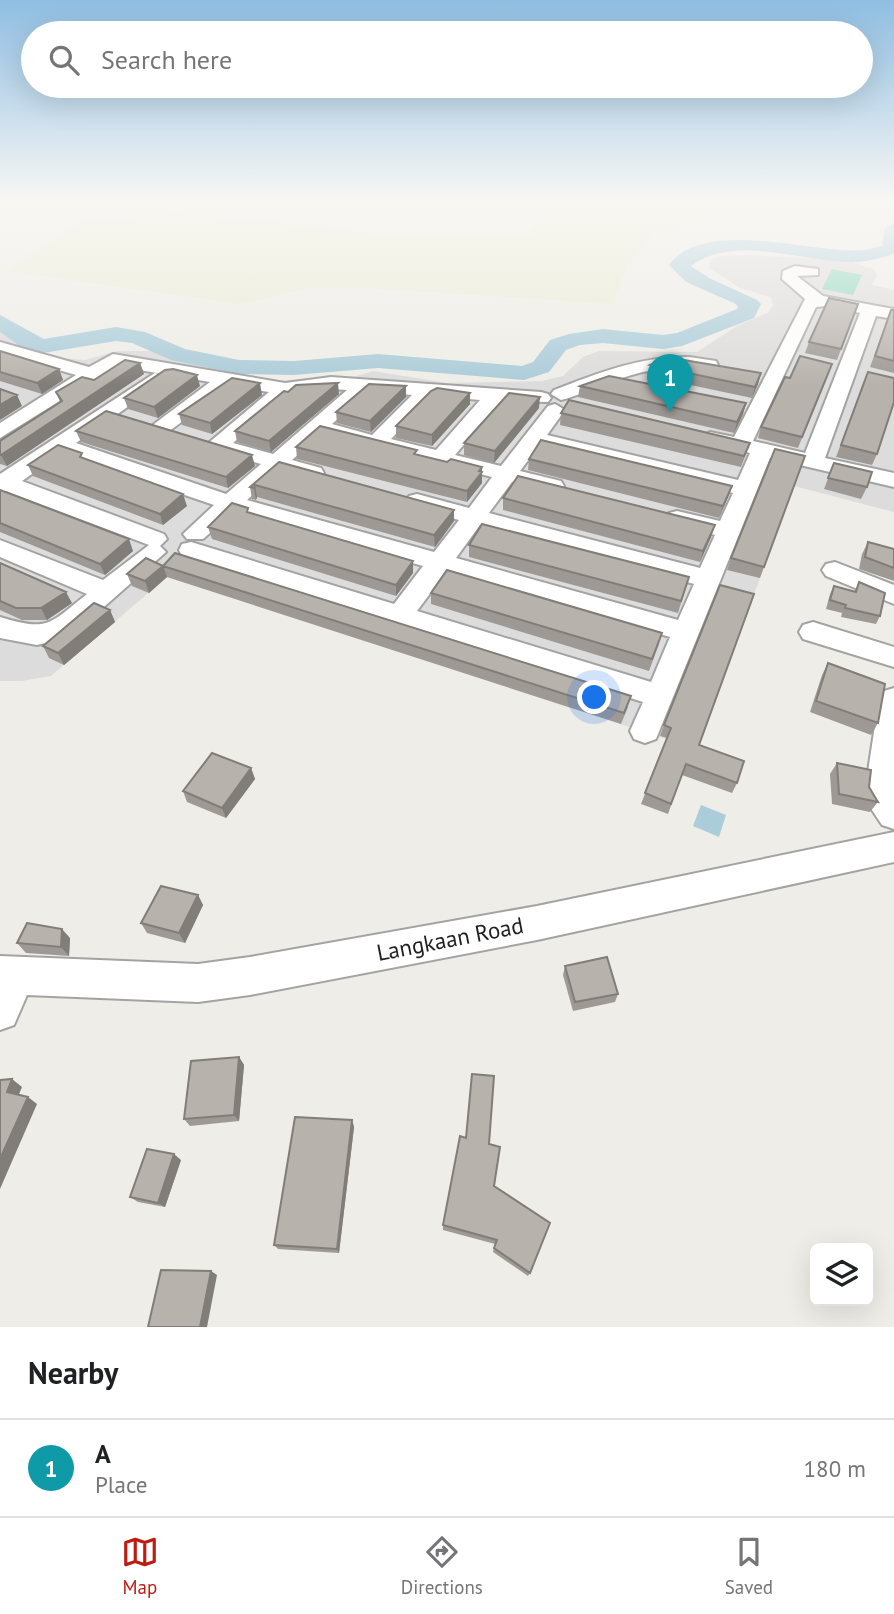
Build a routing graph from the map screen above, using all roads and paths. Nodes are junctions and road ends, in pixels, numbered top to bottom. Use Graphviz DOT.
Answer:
graph roads {
  1 [pos="812,272"];
  2 [pos="818,301"];
  3 [pos="870,309"];
  4 [pos="894,314"];
  5 [pos="0,347"];
  6 [pos="785,356"];
  7 [pos="726,368"];
  8 [pos="168,369"];
  9 [pos="848,370"];
  10 [pos="750,373"];
  11 [pos="92,374"];
  12 [pos="871,375"];
  13 [pos="608,376"];
  14 [pos="774,378"];
  15 [pos="224,381"];
  16 [pos="645,384"];
  17 [pos="363,386"];
  18 [pos="285,389"];
  19 [pos="428,390"];
  20 [pos="496,394"];
  21 [pos="22,397"];
  22 [pos="563,403"];
  23 [pos="734,403"];
  24 [pos="44,404"];
  25 [pos="759,408"];
  26 [pos="107,412"];
  27 [pos="317,427"];
  28 [pos="161,428"];
  29 [pos="0,432"];
  30 [pos="689,433"];
  31 [pos="534,438"];
  32 [pos="377,442"];
  33 [pos="59,445"];
  34 [pos="217,445"];
  35 [pos="751,448"];
  36 [pos="441,458"];
  37 [pos="813,462"];
  38 [pos="276,463"];
  39 [pos="892,473"];
  40 [pos="506,474"];
  41 [pos="329,477"];
  42 [pos="1,483"];
  43 [pos="746,489"];
  44 [pos="572,491"];
  45 [pos="395,495"];
  46 [pos="230,503"];
  47 [pos="650,511"];
  48 [pos="475,517"];
  49 [pos="729,531"];
  50 [pos="193,542"];
  51 [pos="155,545"];
  52 [pos="0,548"];
  53 [pos="440,562"];
  54 [pos="835,570"];
  55 [pos="708,579"];
  56 [pos="105,591"];
  57 [pos="894,595"];
  58 [pos="400,615"];
  59 [pos="0,627"];
  60 [pos="686,632"];
  61 [pos="813,632"];
  62 [pos="894,657"];
  63 [pos="660,696"];
  64 [pos="894,699"];
  65 [pos="645,731"];
  66 [pos="894,815"];
  67 [pos="894,846"];
  68 [pos="8,976"];
  69 [pos="0,1011"];
  1 -- 2 [label="street"];
  2 -- 3 [label="street"];
  2 -- 6 [label="street"];
  3 -- 4 [label="street"];
  3 -- 9 [label="street"];
  5 -- 11 [label="street"];
  6 -- 9 [label="street"];
  6 -- 14 [label="street"];
  7 -- 13 [label="street"];
  8 -- 11 [label="street"];
  8 -- 15 [label="street"];
  8 -- 26 [label="street"];
  9 -- 12 [label="street"];
  9 -- 37 [label="street"];
  10 -- 14 [label="street"];
  11 -- 24 [label="street"];
  13 -- 16 [label="street"];
  13 -- 22 [label="street"];
  14 -- 25 [label="street"];
  15 -- 18 [label="street"];
  15 -- 28 [label="street"];
  17 -- 18 [label="street"];
  17 -- 19 [label="street"];
  17 -- 27 [label="street"];
  18 -- 34 [label="street"];
  19 -- 20 [label="street"];
  19 -- 32 [label="street"];
  20 -- 22 [label="street"];
  20 -- 36 [label="street"];
  21 -- 24 [label="street"];
  22 -- 31 [label="street"];
  23 -- 25 [label="street"];
  24 -- 29 [label="street"];
  25 -- 35 [label="street"];
  26 -- 28 [label="street"];
  26 -- 33 [label="street"];
  27 -- 32 [label="street"];
  27 -- 38 [label="street"];
  28 -- 34 [label="street"];
  30 -- 35 [label="street"];
  31 -- 40 [label="street"];
  31 -- 43 [label="street"];
  32 -- 36 [label="street"];
  33 -- 42 [label="street"];
  33 -- 46 [label="street"];
  34 -- 38 [label="street"];
  35 -- 37 [label="street"];
  35 -- 43 [label="street"];
  36 -- 40 [label="street"];
  37 -- 39 [label="street"];
  38 -- 41 [label="street"];
  38 -- 46 [label="street"];
  40 -- 44 [label="street"];
  40 -- 48 [label="street"];
  42 -- 51 [label="street"];
  43 -- 49 [label="street"];
  45 -- 48 [label="street"];
  46 -- 50 [label="street"];
  46 -- 53 [label="street"];
  47 -- 49 [label="street"];
  48 -- 53 [label="street"];
  48 -- 55 [label="street"];
  49 -- 55 [label="street"];
  50 -- 51 [label="street"];
  50 -- 58 [label="street"];
  51 -- 56 [label="street"];
  52 -- 56 [label="street"];
  53 -- 58 [label="street"];
  53 -- 60 [label="street"];
  54 -- 57 [label="street"];
  55 -- 60 [label="street"];
  56 -- 59 [label="street"];
  58 -- 63 [label="street"];
  60 -- 63 [label="street"];
  61 -- 62 [label="street"];
  63 -- 65 [label="street"];
  64 -- 66 [label="street"];
  67 -- 68 [label="street, Langkaan Road"];
  68 -- 69 [label="street"];
}
